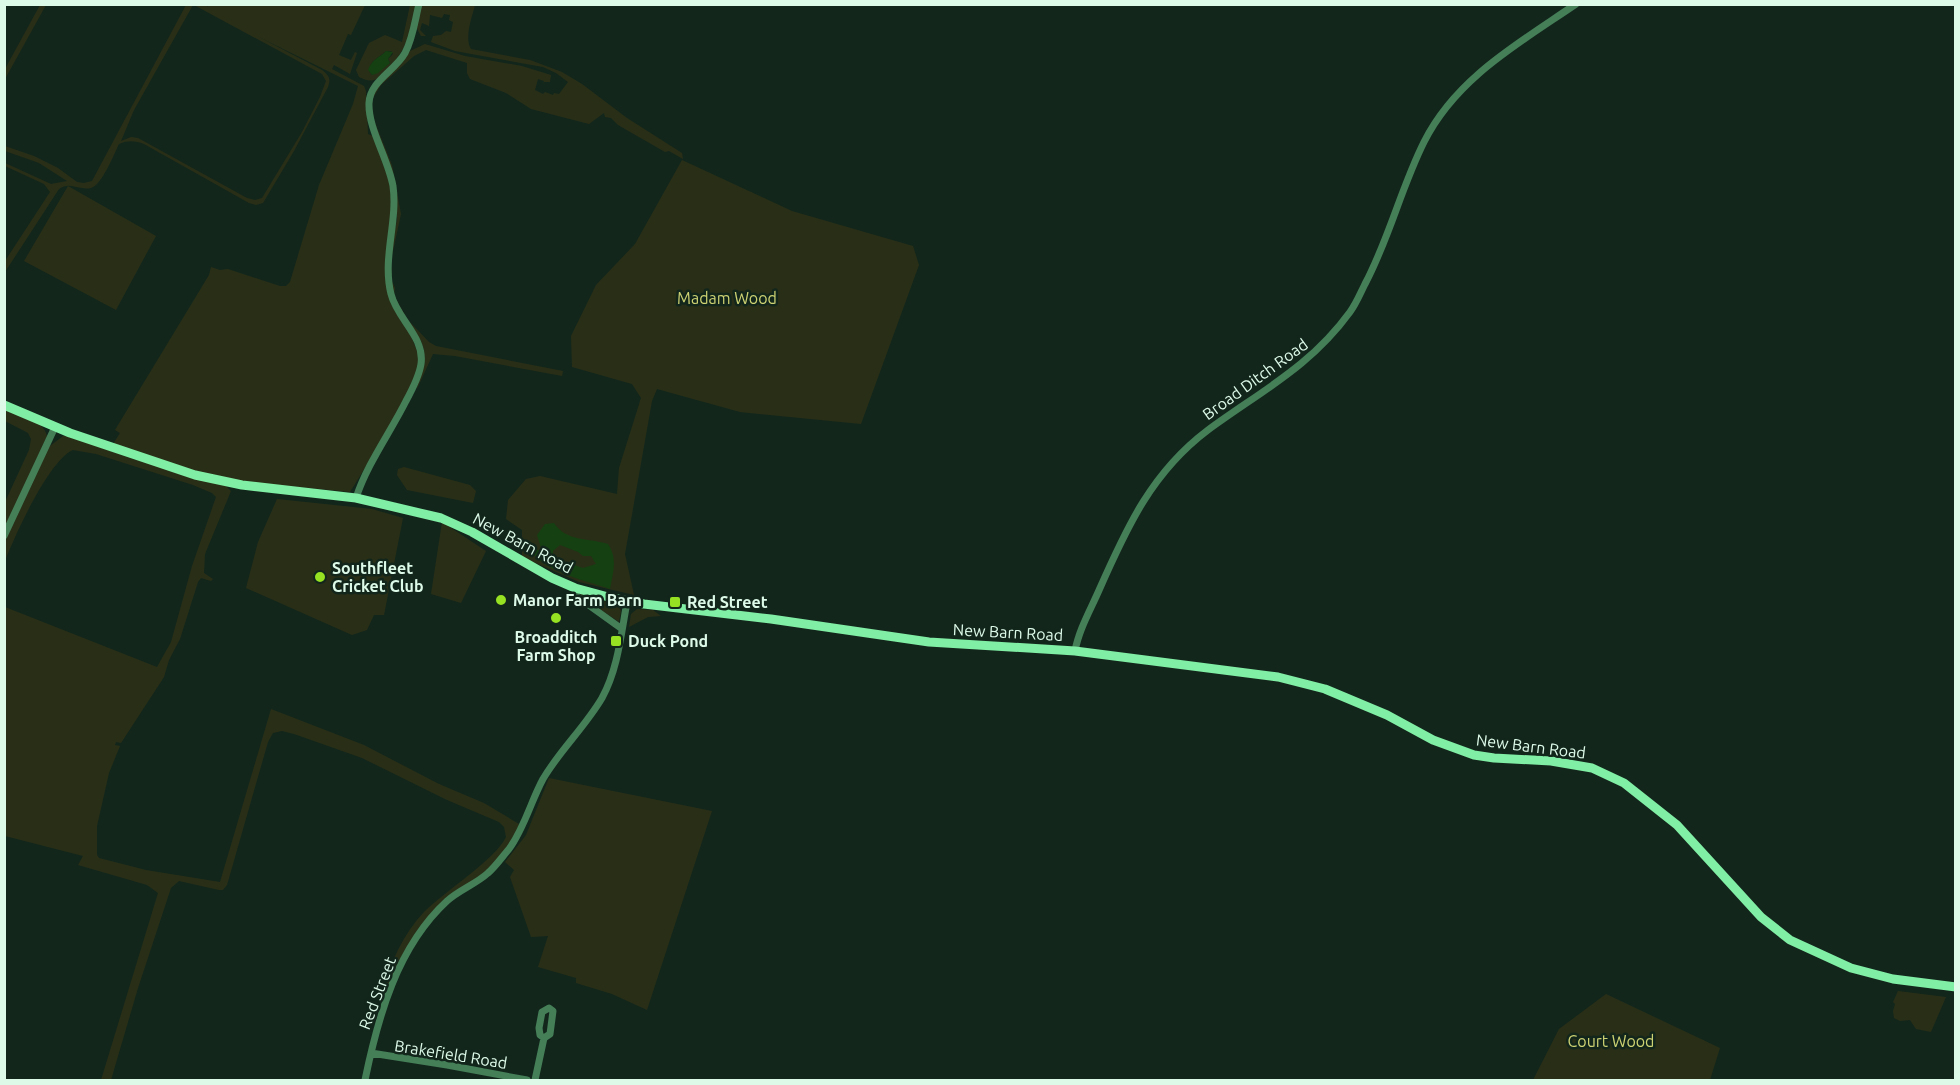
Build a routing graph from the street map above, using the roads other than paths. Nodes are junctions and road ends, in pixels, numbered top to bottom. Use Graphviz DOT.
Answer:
graph roads {
  1 [pos="418,4"];
  2 [pos="1576,4"];
  3 [pos="4,405"];
  4 [pos="56,427"];
  5 [pos="356,498"];
  6 [pos="4,536"];
  7 [pos="575,588"];
  8 [pos="627,602"];
  9 [pos="622,629"];
  10 [pos="1075,651"];
  11 [pos="1956,987"];
  12 [pos="544,1038"];
  13 [pos="371,1053"];
  14 [pos="365,1080"];
  15 [pos="526,1080"];
  16 [pos="535,1080"];
  1 -- 5 [label="street"];
  2 -- 10 [label="street, Broad Ditch Road"];
  3 -- 4 [label="street, New Barn Road"];
  4 -- 5 [label="street, New Barn Road"];
  4 -- 6 [label="street"];
  5 -- 7 [label="street, New Barn Road"];
  7 -- 8 [label="street, New Barn Road"];
  7 -- 9 [label="street"];
  8 -- 9 [label="street, Red Street"];
  8 -- 10 [label="street, New Barn Road"];
  9 -- 13 [label="street, Red Street"];
  10 -- 11 [label="street, New Barn Road"];
  12 -- 16 [label="street"];
  13 -- 14 [label="street, Red Street"];
  13 -- 15 [label="street, Brakefield Road"];
}
